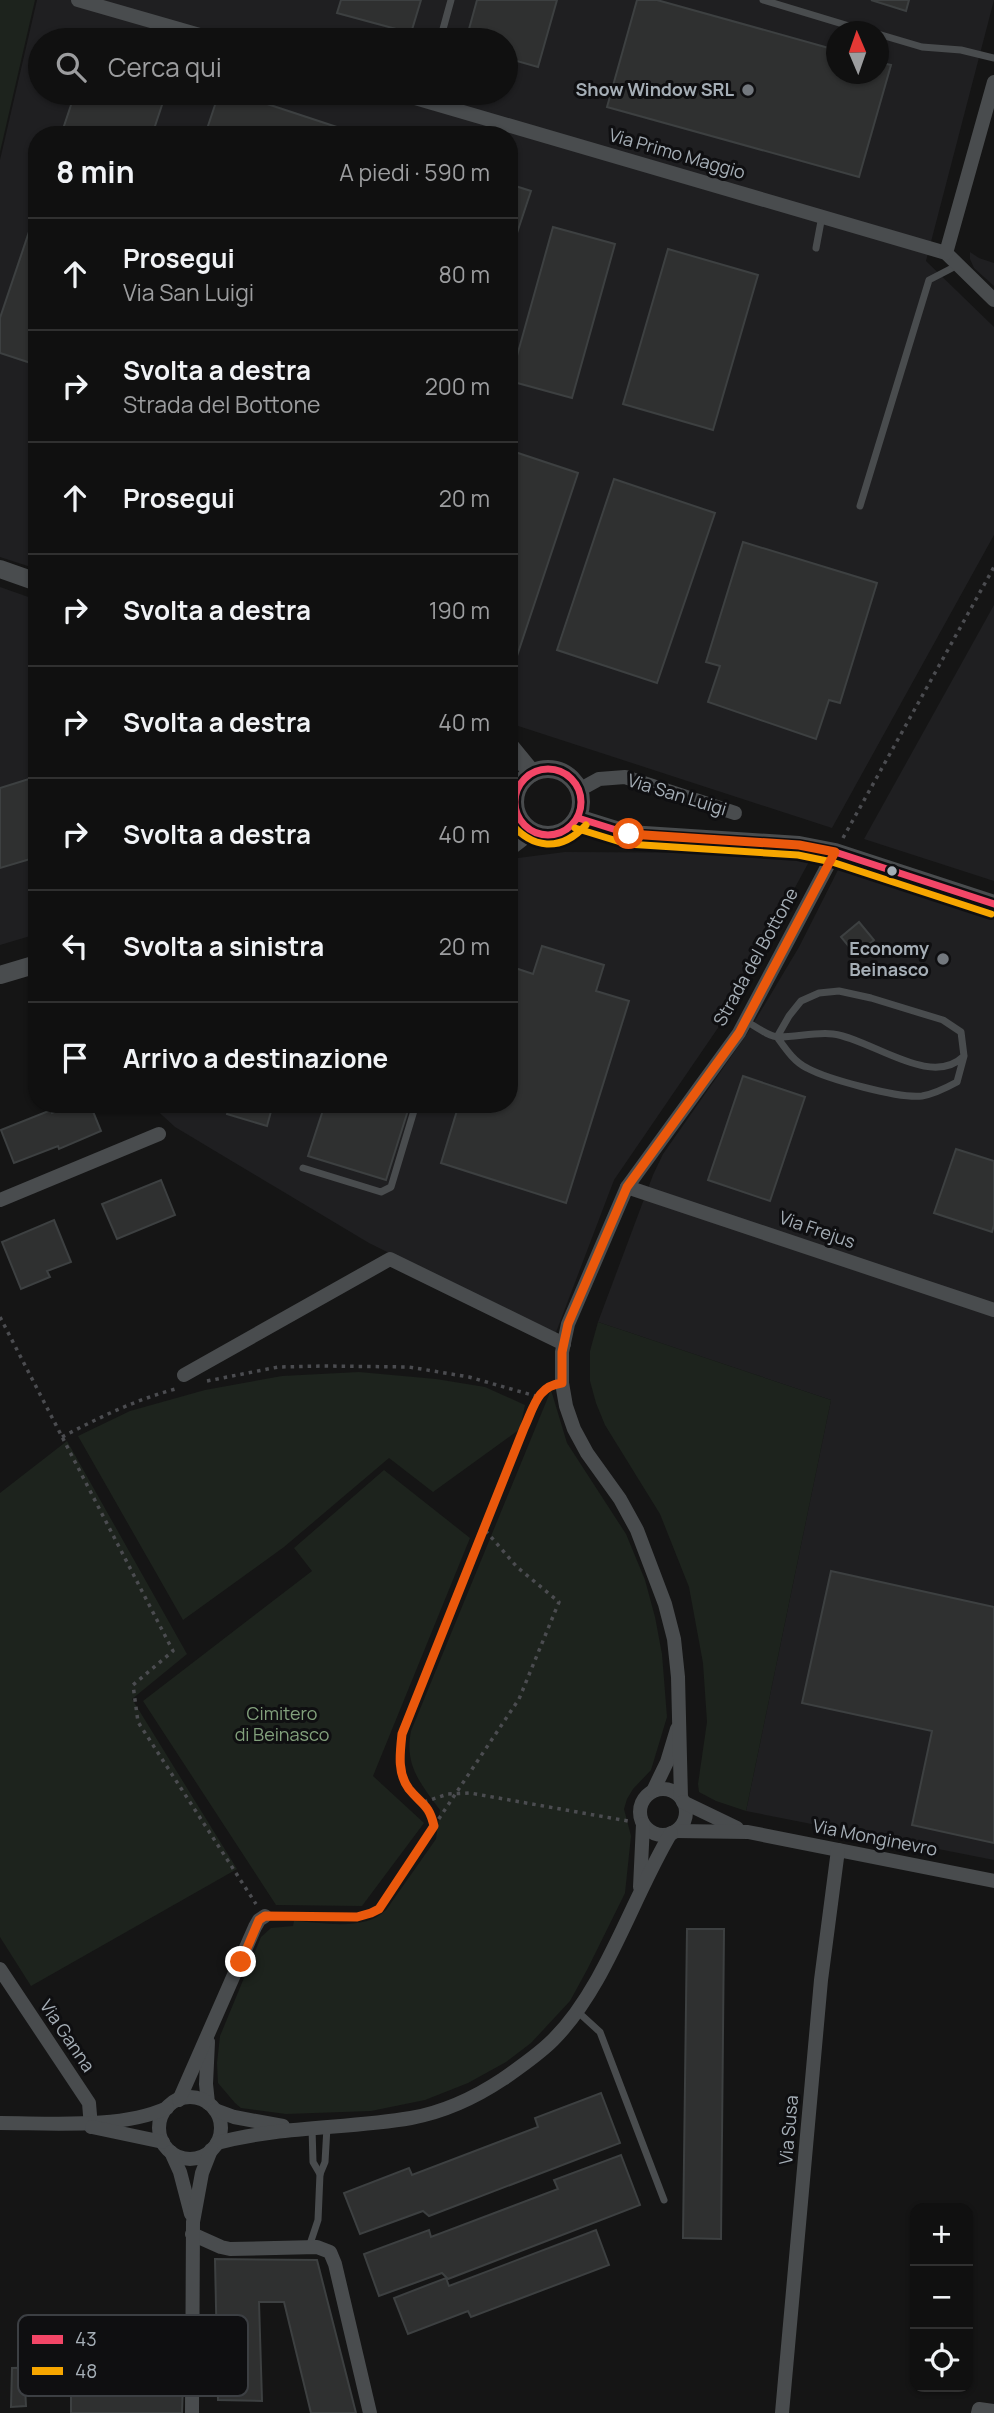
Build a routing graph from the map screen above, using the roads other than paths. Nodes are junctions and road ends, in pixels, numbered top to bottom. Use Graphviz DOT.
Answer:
graph roads {
  1 [pos="78,0"];
  2 [pos="451,0"];
  3 [pos="763,0"];
  4 [pos="833,21"];
  5 [pos="175,28"];
  6 [pos="443,28"];
  7 [pos="889,37"];
  8 [pos="994,58"];
  9 [pos="994,82"];
  10 [pos="452,105"];
  11 [pos="821,216"];
  12 [pos="816,248"];
  13 [pos="946,253"];
  14 [pos="959,265"];
  15 [pos="994,300"];
  16 [pos="860,506"];
  17 [pos="0,569"];
  18 [pos="28,579"];
  19 [pos="518,756"];
  20 [pos="532,772"];
  21 [pos="518,788"];
  22 [pos="579,790"];
  23 [pos="736,813"];
  24 [pos="578,818"];
  25 [pos="518,819"];
  26 [pos="530,829"];
  27 [pos="518,843"];
  28 [pos="835,852"];
  29 [pos="994,904"];
  30 [pos="28,967"];
  31 [pos="0,975"];
  32 [pos="746,1021"];
  33 [pos="777,1037"];
  34 [pos="964,1056"];
  35 [pos="413,1113"];
  36 [pos="159,1134"];
  37 [pos="303,1168"];
  38 [pos="627,1187"];
  39 [pos="0,1200"];
  40 [pos="994,1310"];
  41 [pos="564,1344"];
  42 [pos="183,1381"];
  43 [pos="680,1721"];
  44 [pos="653,1791"];
  45 [pos="682,1800"];
  46 [pos="642,1822"];
  47 [pos="673,1832"];
  48 [pos="748,1832"];
  49 [pos="838,1850"];
  50 [pos="994,1881"];
  51 [pos="639,1891"];
  52 [pos="265,1916"];
  53 [pos="0,1969"];
  54 [pos="577,2011"];
  55 [pos="209,2033"];
  56 [pos="173,2104"];
  57 [pos="212,2107"];
  58 [pos="0,2123"];
  59 [pos="91,2124"];
  60 [pos="312,2128"];
  61 [pos="214,2146"];
  62 [pos="167,2147"];
  63 [pos="320,2174"];
  64 [pos="664,2200"];
  65 [pos="192,2228"];
  66 [pos="309,2247"];
  67 [pos="192,2315"];
  68 [pos="994,2411"];
  69 [pos="370,2413"];
  70 [pos="782,2413"];
  71 [pos="978,2413"];
  1 -- 5 [label="street"];
  2 -- 6 [label="lane"];
  3 -- 4 [label="lane"];
  7 -- 8 [label="lane"];
  9 -- 13 [label="street"];
  10 -- 11 [label="street, Via Primo Maggio"];
  11 -- 12 [label="lane"];
  11 -- 13 [label="street, Via Primo Maggio"];
  13 -- 14 [label="street, Via Primo Maggio"];
  14 -- 15 [label="street, Via Primo Maggio"];
  14 -- 16 [label="lane"];
  17 -- 18 [label="street"];
  19 -- 20 [label="street"];
  20 -- 21 [label="street"];
  20 -- 22 [label="street"];
  22 -- 23 [label="street, Via San Luigi"];
  22 -- 24 [label="street"];
  24 -- 26 [label="street"];
  24 -- 28 [label="street, Via San Luigi"];
  25 -- 26 [label="street"];
  26 -- 27 [label="street"];
  28 -- 29 [label="street, Via San Luigi"];
  28 -- 32 [label="street, Strada del Bottone"];
  30 -- 31 [label="street"];
  32 -- 33 [label="lane"];
  32 -- 38 [label="street, Strada del Bottone"];
  33 -- 34 [label="lane"];
  33 -- 34 [label="lane"];
  33 -- 34 [label="lane"];
  35 -- 37 [label="lane"];
  36 -- 39 [label="street"];
  38 -- 40 [label="street, Via Frejus"];
  38 -- 41 [label="street, Strada del Bottone"];
  41 -- 42 [label="street"];
  41 -- 43 [label="street, Strada del Bottone"];
  43 -- 44 [label="street"];
  43 -- 45 [label="street, Strada del Bottone"];
  44 -- 45 [label="street"];
  44 -- 46 [label="street"];
  45 -- 47 [label="street"];
  45 -- 48 [label="street, Via Monginevro"];
  46 -- 47 [label="street"];
  46 -- 51 [label="street"];
  47 -- 48 [label="street, Via Monginevro"];
  47 -- 51 [label="street"];
  48 -- 49 [label="street, Via Monginevro"];
  49 -- 50 [label="street, Via Monginevro"];
  49 -- 70 [label="street, Via Susa"];
  51 -- 54 [label="street"];
  52 -- 55 [label="street"];
  53 -- 59 [label="street, Via Ganna"];
  54 -- 60 [label="street"];
  54 -- 64 [label="lane"];
  55 -- 56 [label="street"];
  55 -- 57 [label="street"];
  56 -- 57 [label="street"];
  56 -- 59 [label="street"];
  56 -- 62 [label="street"];
  57 -- 60 [label="street"];
  57 -- 61 [label="street"];
  58 -- 59 [label="street"];
  59 -- 62 [label="street"];
  60 -- 61 [label="street"];
  60 -- 63 [label="lane"];
  60 -- 63 [label="lane"];
  61 -- 62 [label="street"];
  61 -- 65 [label="street"];
  62 -- 65 [label="street"];
  63 -- 66 [label="lane"];
  65 -- 66 [label="street"];
  65 -- 67 [label="street"];
  66 -- 69 [label="street"];
  68 -- 71 [label="street"];
}
